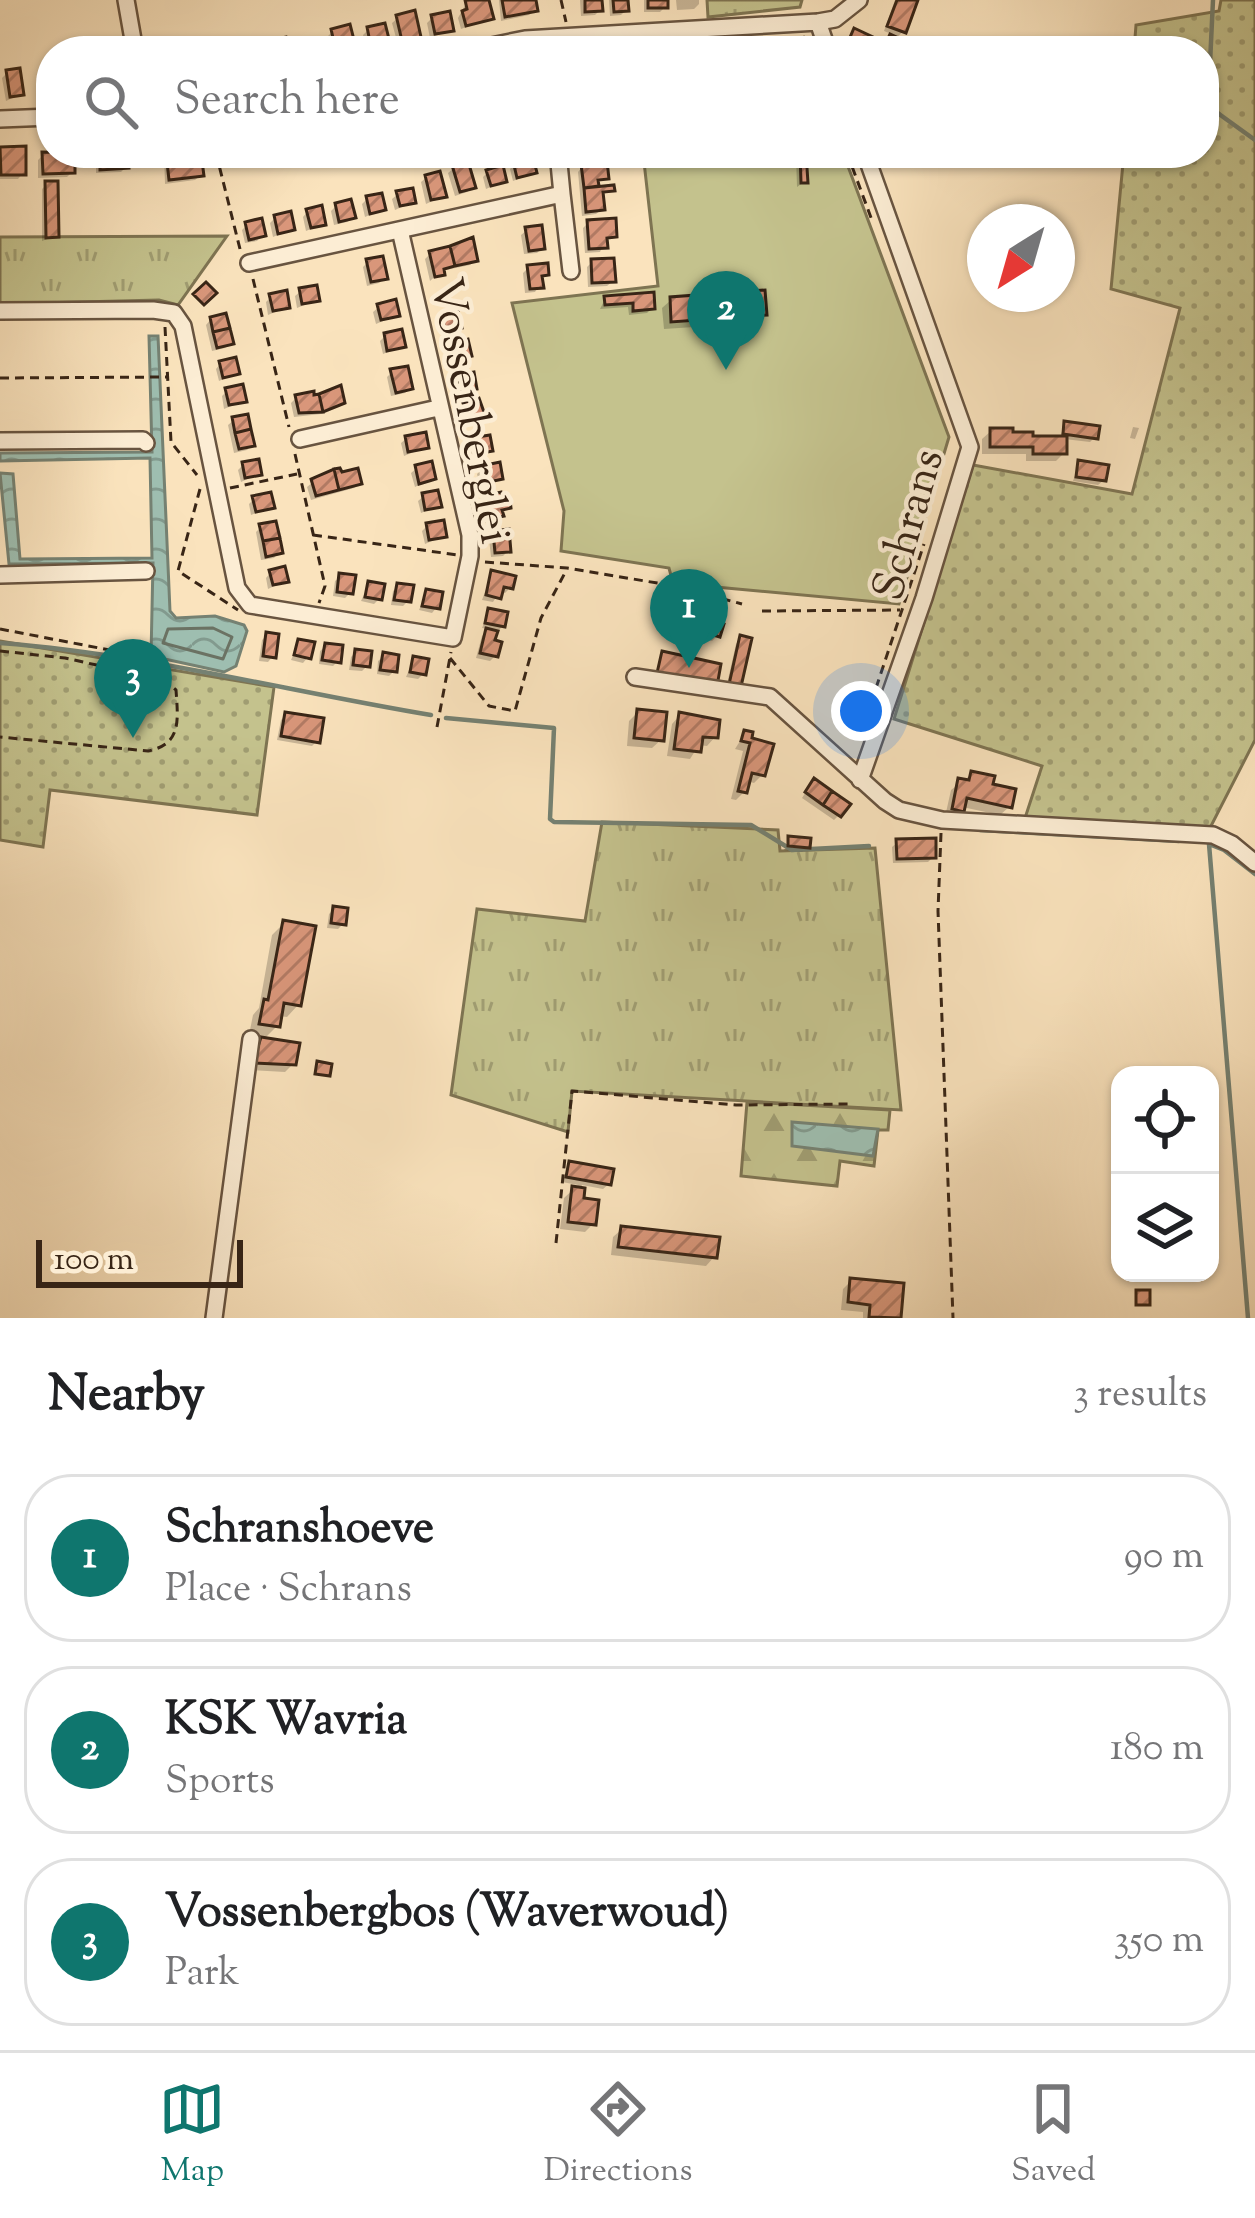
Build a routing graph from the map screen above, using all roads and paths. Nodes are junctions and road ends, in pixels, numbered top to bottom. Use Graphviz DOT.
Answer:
graph roads {
  1 [pos="126,0"];
  2 [pos="561,0"];
  3 [pos="859,0"];
  4 [pos="818,22"];
  5 [pos="132,36"];
  6 [pos="570,36"];
  7 [pos="587,36"];
  8 [pos="823,36"];
  9 [pos="36,118"];
  10 [pos="0,119"];
  11 [pos="220,168"];
  12 [pos="559,168"];
  13 [pos="853,168"];
  14 [pos="870,168"];
  15 [pos="562,194"];
  16 [pos="400,230"];
  17 [pos="878,236"];
  18 [pos="249,268"];
  19 [pos="571,271"];
  20 [pos="0,311"];
  21 [pos="166,312"];
  22 [pos="169,377"];
  23 [pos="0,378"];
  24 [pos="438,408"];
  25 [pos="300,439"];
  26 [pos="0,441"];
  27 [pos="146,442"];
  28 [pos="299,474"];
  29 [pos="217,490"];
  30 [pos="313,535"];
  31 [pos="927,535"];
  32 [pos="470,556"];
  33 [pos="567,568"];
  34 [pos="178,571"];
  35 [pos="146,572"];
  36 [pos="0,574"];
  37 [pos="250,604"];
  38 [pos="742,604"];
  39 [pos="902,610"];
  40 [pos="763,611"];
  41 [pos="315,616"];
  42 [pos="0,629"];
  43 [pos="453,638"];
  44 [pos="0,651"];
  45 [pos="146,657"];
  46 [pos="449,658"];
  47 [pos="634,677"];
  48 [pos="875,690"];
  49 [pos="437,727"];
  50 [pos="0,737"];
  51 [pos="860,780"];
  52 [pos="942,820"];
  53 [pos="1255,863"];
  54 [pos="251,1039"];
  55 [pos="852,1104"];
  56 [pos="556,1243"];
  57 [pos="214,1318"];
  58 [pos="953,1318"];
  1 -- 5 [label="street"];
  2 -- 6 [label="path"];
  3 -- 4 [label="street"];
  4 -- 7 [label="street"];
  4 -- 8 [label="street"];
  9 -- 10 [label="street"];
  11 -- 18 [label="path"];
  12 -- 15 [label="street"];
  13 -- 17 [label="path"];
  14 -- 51 [label="street, Schrans"];
  15 -- 16 [label="street"];
  15 -- 19 [label="street"];
  16 -- 18 [label="street"];
  16 -- 24 [label="street, Vossenberglei"];
  18 -- 28 [label="path"];
  20 -- 21 [label="street"];
  21 -- 22 [label="path"];
  21 -- 29 [label="street"];
  22 -- 23 [label="path"];
  22 -- 34 [label="path"];
  24 -- 25 [label="street"];
  24 -- 32 [label="street, Vossenberglei"];
  26 -- 27 [label="street"];
  28 -- 29 [label="path"];
  28 -- 30 [label="path"];
  29 -- 37 [label="street"];
  30 -- 32 [label="path"];
  30 -- 41 [label="path"];
  31 -- 39 [label="path"];
  32 -- 33 [label="path"];
  32 -- 43 [label="street, Vossenberglei"];
  33 -- 38 [label="path"];
  33 -- 46 [label="path"];
  34 -- 35 [label="path"];
  34 -- 37 [label="path"];
  35 -- 36 [label="street"];
  37 -- 41 [label="street"];
  39 -- 40 [label="path"];
  39 -- 48 [label="path"];
  41 -- 43 [label="street"];
  42 -- 45 [label="path"];
  43 -- 46 [label="path"];
  44 -- 50 [label="path"];
  46 -- 49 [label="path"];
  47 -- 51 [label="street"];
  51 -- 52 [label="street"];
  52 -- 53 [label="street"];
  52 -- 58 [label="path"];
  54 -- 57 [label="street"];
  55 -- 56 [label="path"];
}
